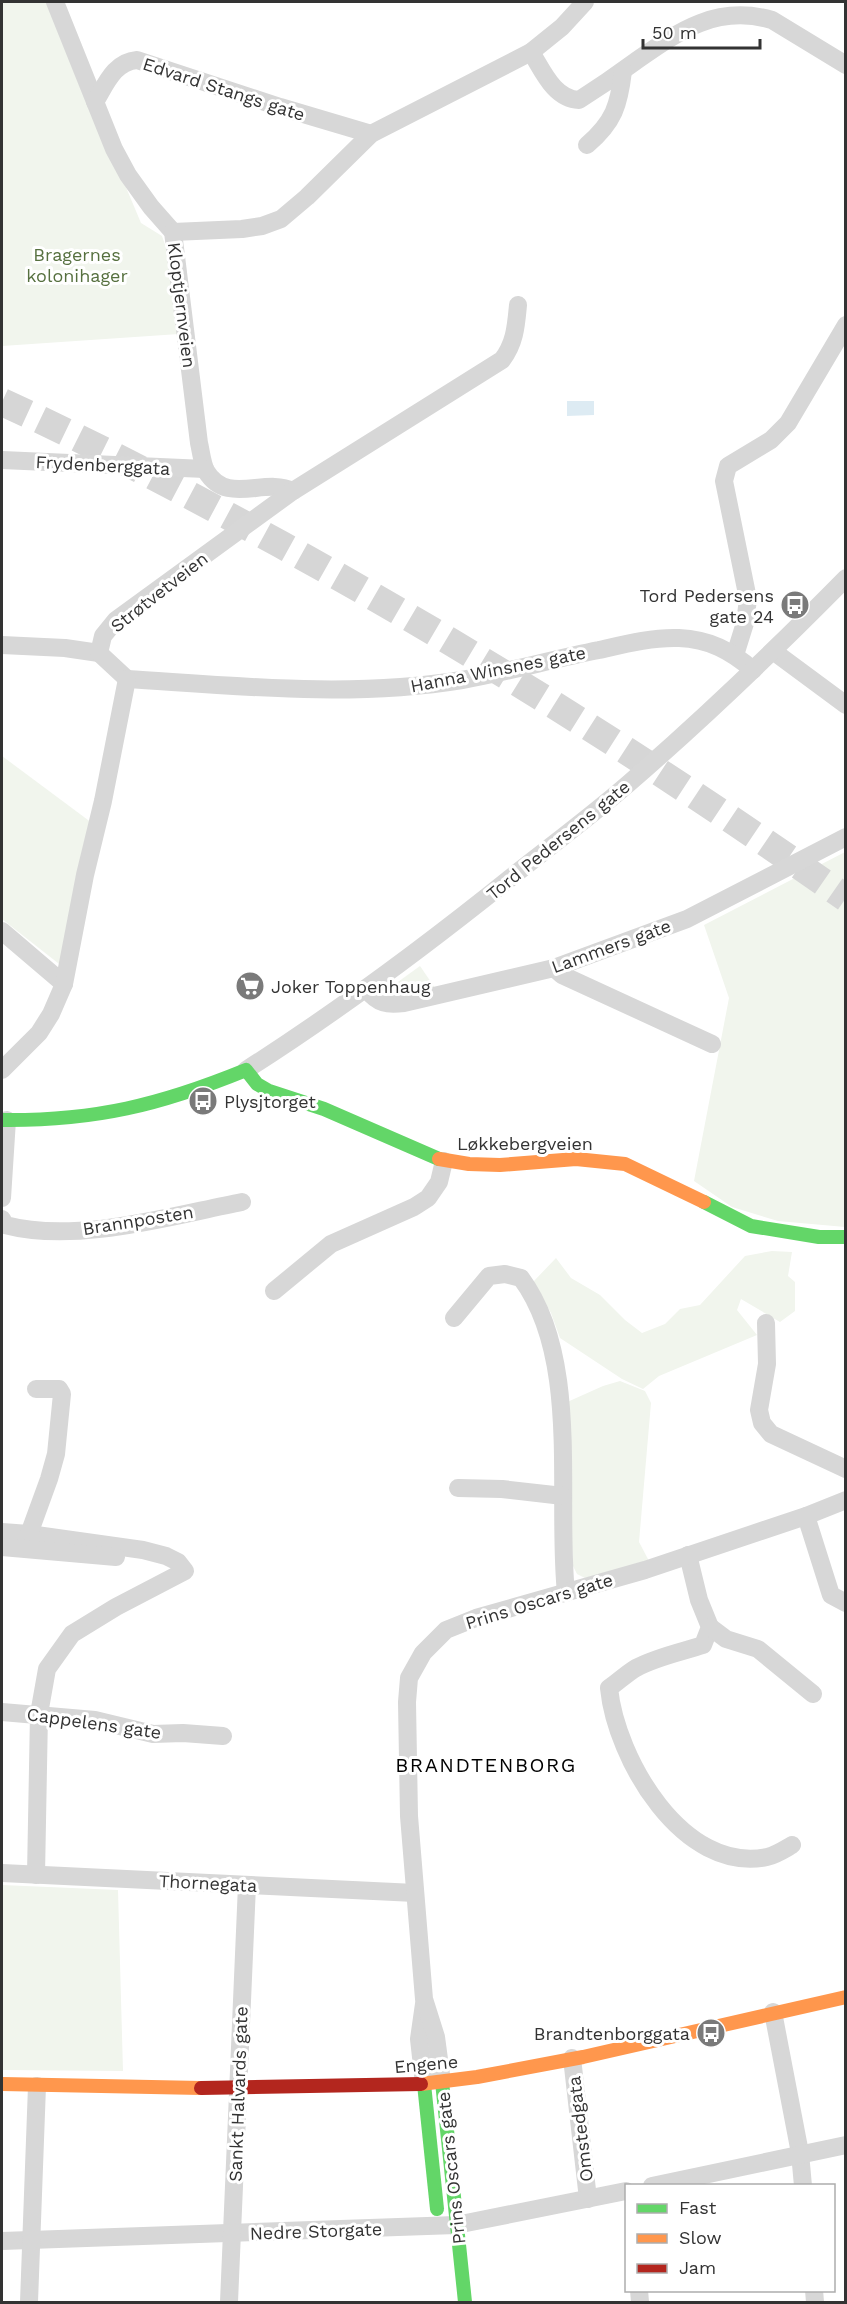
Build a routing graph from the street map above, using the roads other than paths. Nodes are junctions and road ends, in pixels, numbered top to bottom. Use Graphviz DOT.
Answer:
graph roads {
  1 [pos="55,2"];
  2 [pos="585,2"];
  3 [pos="531,51"];
  4 [pos="846,65"];
  5 [pos="623,70"];
  6 [pos="95,102"];
  7 [pos="371,134"];
  8 [pos="587,145"];
  9 [pos="173,232"];
  10 [pos="518,304"];
  11 [pos="846,325"];
  12 [pos="2,460"];
  13 [pos="205,470"];
  14 [pos="293,491"];
  15 [pos="846,578"];
  16 [pos="2,645"];
  17 [pos="773,651"];
  18 [pos="99,653"];
  19 [pos="735,655"];
  20 [pos="753,670"];
  21 [pos="127,680"];
  22 [pos="846,705"];
  23 [pos="846,837"];
  24 [pos="2,931"];
  25 [pos="554,968"];
  26 [pos="64,984"];
  27 [pos="367,990"];
  28 [pos="712,1044"];
  29 [pos="2,1070"];
  30 [pos="246,1070"];
  31 [pos="4,1120"];
  32 [pos="444,1161"];
  33 [pos="2,1198"];
  34 [pos="242,1202"];
  35 [pos="2,1219"];
  36 [pos="846,1237"];
  37 [pos="274,1291"];
  38 [pos="454,1318"];
  39 [pos="766,1323"];
  40 [pos="36,1389"];
  41 [pos="846,1469"];
  42 [pos="458,1488"];
  43 [pos="564,1496"];
  44 [pos="846,1500"];
  45 [pos="806,1516"];
  46 [pos="2,1532"];
  47 [pos="28,1534"];
  48 [pos="2,1547"];
  49 [pos="688,1555"];
  50 [pos="166,1556"];
  51 [pos="566,1593"];
  52 [pos="846,1603"];
  53 [pos="710,1628"];
  54 [pos="813,1694"];
  55 [pos="2,1712"];
  56 [pos="39,1714"];
  57 [pos="223,1736"];
  58 [pos="792,1845"];
  59 [pos="2,1873"];
  60 [pos="36,1875"];
  61 [pos="247,1885"];
  62 [pos="415,1893"];
  63 [pos="846,1997"];
  64 [pos="773,2012"];
  65 [pos="572,2058"];
  66 [pos="433,2083"];
  67 [pos="2,2084"];
  68 [pos="37,2086"];
  69 [pos="238,2088"];
  70 [pos="846,2145"];
  71 [pos="800,2153"];
  72 [pos="661,2184"];
  73 [pos="803,2184"];
  74 [pos="625,2191"];
  75 [pos="588,2199"];
  76 [pos="445,2230"];
  77 [pos="232,2233"];
  78 [pos="2,2241"];
  79 [pos="31,2241"];
  80 [pos="29,2302"];
  81 [pos="229,2302"];
  82 [pos="465,2302"];
  1 -- 6 [label="street, Kloptjernveien"];
  2 -- 3 [label="street"];
  3 -- 5 [label="street"];
  3 -- 7 [label="street"];
  4 -- 5 [label="street"];
  5 -- 8 [label="street"];
  6 -- 7 [label="street, Edvard Stangs gate"];
  6 -- 9 [label="street, Kloptjernveien"];
  7 -- 9 [label="street"];
  9 -- 13 [label="street, Kloptjernveien"];
  10 -- 14 [label="street, Strøtvetveien"];
  11 -- 19 [label="street"];
  12 -- 13 [label="street, Frydenberggata"];
  13 -- 14 [label="street"];
  14 -- 18 [label="street, Strøtvetveien"];
  15 -- 17 [label="street, Tord Pedersens gate"];
  16 -- 18 [label="street"];
  17 -- 20 [label="street, Tord Pedersens gate"];
  17 -- 22 [label="street"];
  18 -- 21 [label="street, Strøtvetveien"];
  19 -- 20 [label="street, Hanna Winsnes gate"];
  19 -- 21 [label="street, Hanna Winsnes gate"];
  20 -- 27 [label="street, Tord Pedersens gate"];
  21 -- 26 [label="street"];
  23 -- 25 [label="street, Lammers gate"];
  24 -- 26 [label="street"];
  25 -- 27 [label="street, Lammers gate"];
  25 -- 28 [label="street"];
  26 -- 29 [label="street"];
  27 -- 30 [label="street, Tord Pedersens gate"];
  30 -- 31 [label="main road"];
  30 -- 32 [label="main road, Løkkebergveien"];
  31 -- 33 [label="street"];
  32 -- 36 [label="main road, Løkkebergveien"];
  32 -- 37 [label="street"];
  34 -- 35 [label="street, Brannposten"];
  38 -- 43 [label="street"];
  39 -- 41 [label="street"];
  40 -- 47 [label="street"];
  42 -- 43 [label="street"];
  43 -- 51 [label="street"];
  44 -- 45 [label="street, Prins Oscars gate"];
  45 -- 49 [label="street, Prins Oscars gate"];
  45 -- 52 [label="street"];
  46 -- 47 [label="street"];
  47 -- 50 [label="street"];
  48 -- 50 [label="street"];
  49 -- 51 [label="street, Prins Oscars gate"];
  49 -- 53 [label="street"];
  50 -- 56 [label="street"];
  51 -- 62 [label="street, Prins Oscars gate"];
  53 -- 54 [label="street"];
  53 -- 58 [label="street"];
  55 -- 56 [label="street, Cappelens gate"];
  56 -- 57 [label="street, Cappelens gate"];
  56 -- 60 [label="street"];
  59 -- 60 [label="street, Thornegata"];
  60 -- 61 [label="street, Thornegata"];
  61 -- 62 [label="street, Thornegata"];
  61 -- 69 [label="street, Sankt Halvards gate"];
  62 -- 66 [label="street, Prins Oscars gate"];
  63 -- 64 [label="main road, Engene"];
  64 -- 65 [label="main road, Engene"];
  64 -- 71 [label="street"];
  65 -- 66 [label="main road, Engene"];
  65 -- 75 [label="street, Omstedgata"];
  66 -- 69 [label="main road, Engene"];
  66 -- 76 [label="main road, Prins Oscars gate"];
  67 -- 68 [label="main road, Engene"];
  68 -- 69 [label="main road, Engene"];
  68 -- 79 [label="street"];
  69 -- 77 [label="street, Sankt Halvards gate"];
  70 -- 71 [label="street"];
  71 -- 72 [label="street"];
  71 -- 73 [label="street"];
  74 -- 75 [label="street, Nedre Storgate"];
  75 -- 76 [label="street, Nedre Storgate"];
  76 -- 77 [label="street, Nedre Storgate"];
  76 -- 82 [label="main road, Prins Oscars gate"];
  77 -- 79 [label="street, Nedre Storgate"];
  77 -- 81 [label="street, Sankt Halvards gate"];
  78 -- 79 [label="street, Nedre Storgate"];
  79 -- 80 [label="street"];
}
